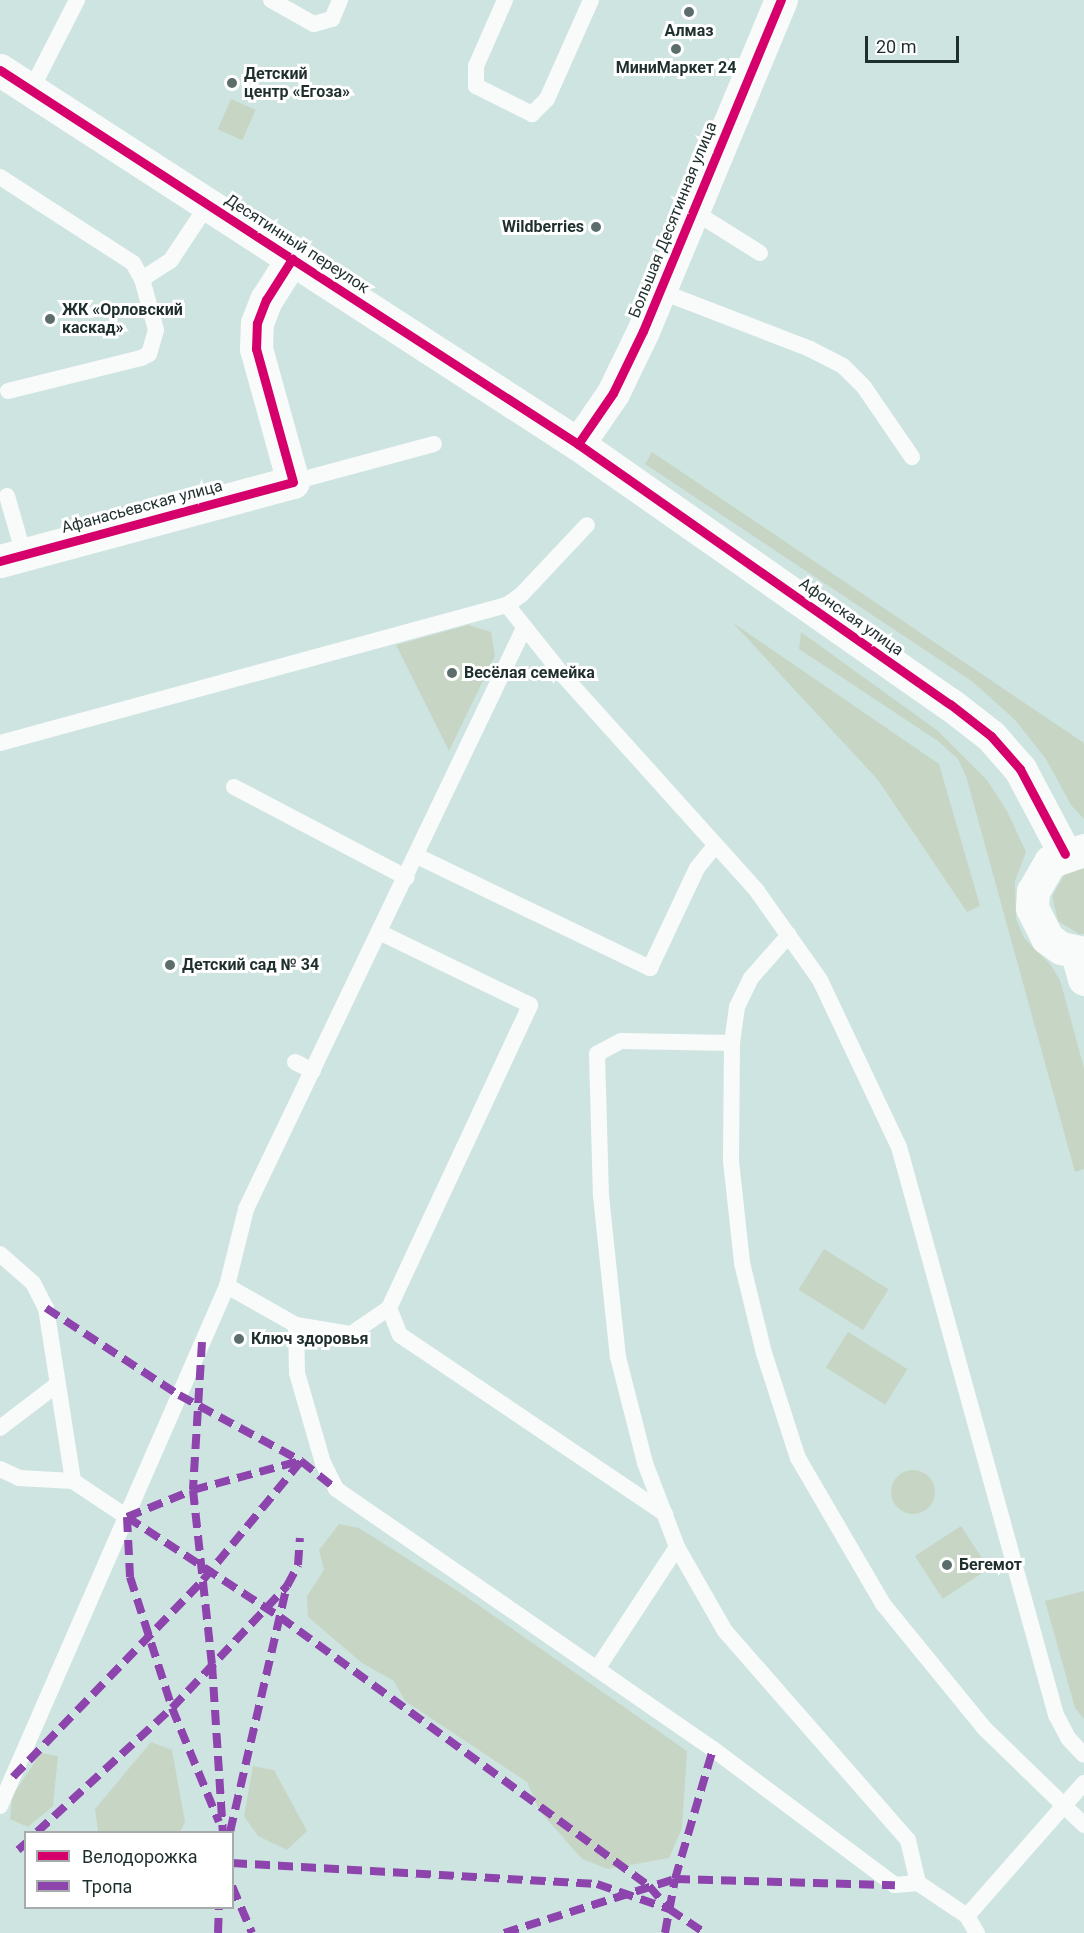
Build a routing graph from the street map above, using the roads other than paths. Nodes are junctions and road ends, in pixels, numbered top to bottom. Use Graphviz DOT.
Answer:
graph roads {
  1 [pos="77,0"];
  2 [pos="271,0"];
  3 [pos="340,0"];
  4 [pos="505,0"];
  5 [pos="591,0"];
  6 [pos="781,0"];
  7 [pos="0,70"];
  8 [pos="31,90"];
  9 [pos="0,177"];
  10 [pos="208,204"];
  11 [pos="693,211"];
  12 [pos="760,253"];
  13 [pos="292,259"];
  14 [pos="142,279"];
  15 [pos="660,291"];
  16 [pos="9,391"];
  17 [pos="434,444"];
  18 [pos="578,444"];
  19 [pos="912,457"];
  20 [pos="293,482"];
  21 [pos="8,496"];
  22 [pos="586,525"];
  23 [pos="12,558"];
  24 [pos="507,605"];
  25 [pos="523,630"];
  26 [pos="0,743"];
  27 [pos="234,788"];
  28 [pos="715,846"];
  29 [pos="1075,852"];
  30 [pos="417,856"];
  31 [pos="406,878"];
  32 [pos="379,932"];
  33 [pos="789,935"];
  34 [pos="1082,962"];
  35 [pos="732,1043"];
  36 [pos="295,1062"];
  37 [pos="313,1071"];
  38 [pos="0,1254"];
  39 [pos="226,1286"];
  40 [pos="389,1308"];
  41 [pos="296,1325"];
  42 [pos="56,1386"];
  43 [pos="0,1428"];
  44 [pos="0,1469"];
  45 [pos="73,1481"];
  46 [pos="665,1514"];
  47 [pos="127,1517"];
  48 [pos="677,1547"];
  49 [pos="597,1669"];
  50 [pos="1084,1755"];
  51 [pos="1084,1783"];
  52 [pos="0,1806"];
  53 [pos="1065,1808"];
  54 [pos="1084,1825"];
  55 [pos="918,1883"];
  56 [pos="967,1916"];
  57 [pos="977,1933"];
  1 -- 8 [label="lane"];
  2 -- 3 [label="lane"];
  4 -- 5 [label="lane"];
  6 -- 11 [label="street, Большая Десятинная улица"];
  7 -- 8 [label="street, Десятинный переулок"];
  8 -- 10 [label="street, Десятинный переулок"];
  9 -- 14 [label="lane"];
  10 -- 13 [label="street, Десятинный переулок"];
  10 -- 14 [label="lane"];
  11 -- 12 [label="lane"];
  11 -- 15 [label="street, Большая Десятинная улица"];
  13 -- 18 [label="street, Десятинный переулок"];
  13 -- 20 [label="street"];
  14 -- 16 [label="lane"];
  15 -- 18 [label="street, Большая Десятинная улица"];
  15 -- 19 [label="lane"];
  17 -- 20 [label="lane"];
  18 -- 29 [label="street, Афонская улица"];
  20 -- 23 [label="street, Афанасьевская улица"];
  21 -- 23 [label="lane"];
  22 -- 24 [label="lane"];
  24 -- 25 [label="lane"];
  24 -- 26 [label="lane"];
  25 -- 28 [label="lane"];
  25 -- 30 [label="lane"];
  27 -- 31 [label="lane"];
  28 -- 30 [label="lane"];
  28 -- 33 [label="lane"];
  29 -- 34 [label="street, Афонская улица"];
  30 -- 31 [label="lane"];
  31 -- 32 [label="lane"];
  32 -- 37 [label="lane"];
  32 -- 40 [label="lane"];
  33 -- 35 [label="lane"];
  33 -- 50 [label="lane"];
  35 -- 46 [label="lane"];
  35 -- 53 [label="lane"];
  36 -- 37 [label="lane"];
  37 -- 39 [label="lane"];
  38 -- 42 [label="lane"];
  39 -- 41 [label="lane"];
  39 -- 47 [label="lane"];
  40 -- 41 [label="lane"];
  40 -- 46 [label="lane"];
  41 -- 49 [label="lane"];
  42 -- 43 [label="lane"];
  42 -- 45 [label="lane"];
  44 -- 45 [label="lane"];
  45 -- 47 [label="lane"];
  46 -- 48 [label="lane"];
  47 -- 52 [label="lane"];
  48 -- 49 [label="lane"];
  48 -- 55 [label="lane"];
  49 -- 55 [label="lane"];
  51 -- 53 [label="lane"];
  53 -- 54 [label="lane"];
  53 -- 56 [label="lane"];
  55 -- 56 [label="lane"];
  56 -- 57 [label="lane"];
}
